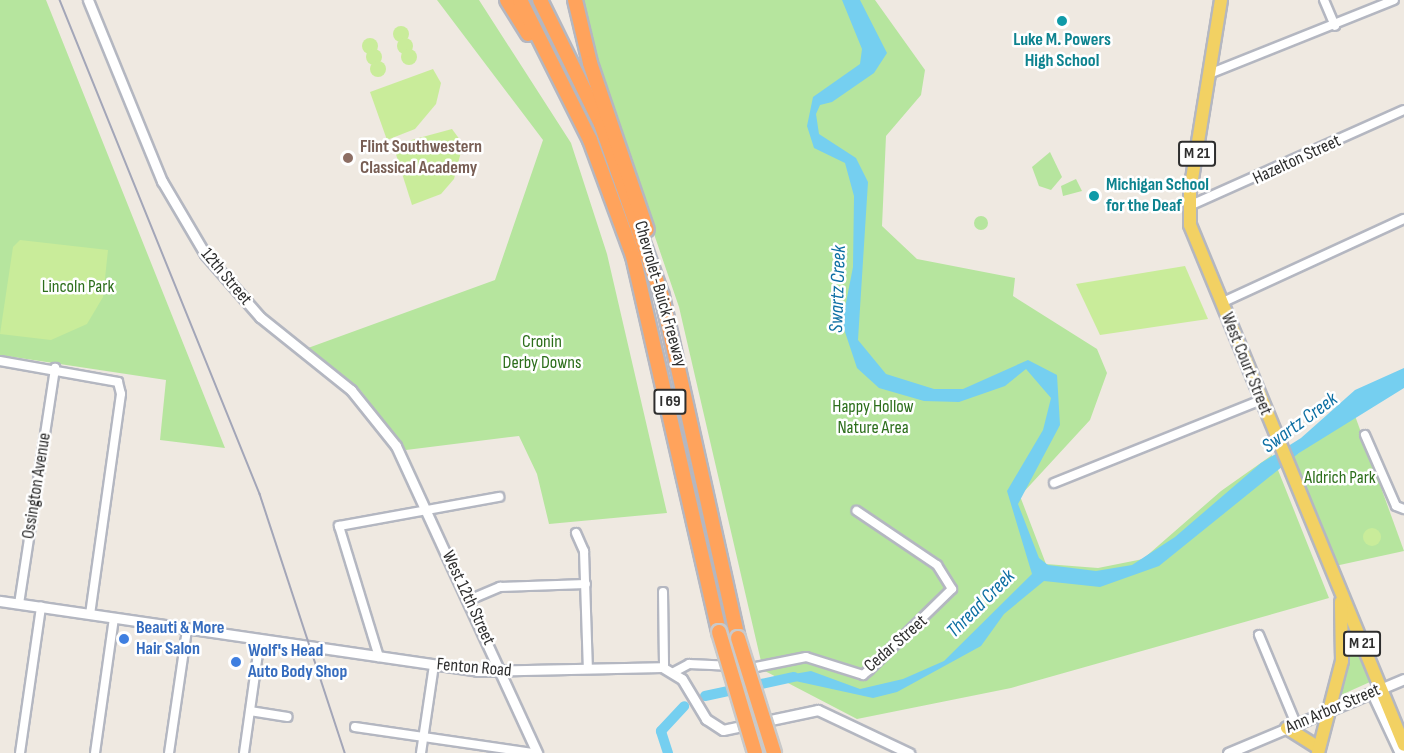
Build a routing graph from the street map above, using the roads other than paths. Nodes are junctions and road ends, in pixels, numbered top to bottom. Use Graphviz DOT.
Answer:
graph roads {
  1 [pos="88,0"];
  2 [pos="507,0"];
  3 [pos="520,0"];
  4 [pos="540,0"];
  5 [pos="575,0"];
  6 [pos="1221,0"];
  7 [pos="1324,0"];
  8 [pos="1394,0"];
  9 [pos="1335,26"];
  10 [pos="1209,74"];
  11 [pos="1404,110"];
  12 [pos="604,176"];
  13 [pos="1189,206"];
  14 [pos="1404,219"];
  15 [pos="662,296"];
  16 [pos="1221,303"];
  17 [pos="0,361"];
  18 [pos="55,368"];
  19 [pos="1262,400"];
  20 [pos="1365,435"];
  21 [pos="1054,483"];
  22 [pos="499,497"];
  23 [pos="427,509"];
  24 [pos="1401,509"];
  25 [pos="857,511"];
  26 [pos="576,533"];
  27 [pos="586,584"];
  28 [pos="663,592"];
  29 [pos="469,600"];
  30 [pos="0,601"];
  31 [pos="1341,602"];
  32 [pos="19,604"];
  33 [pos="41,607"];
  34 [pos="90,614"];
  35 [pos="114,618"];
  36 [pos="187,629"];
  37 [pos="1259,635"];
  38 [pos="260,639"];
  39 [pos="379,657"];
  40 [pos="434,665"];
  41 [pos="588,669"];
  42 [pos="669,670"];
  43 [pos="502,672"];
  44 [pos="1404,679"];
  45 [pos="1376,691"];
  46 [pos="250,711"];
  47 [pos="1326,712"];
  48 [pos="288,717"];
  49 [pos="1291,726"];
  50 [pos="355,727"];
  51 [pos="423,738"];
  52 [pos="1404,745"];
  53 [pos="894,750"];
  54 [pos="1318,750"];
  55 [pos="20,753"];
  56 [pos="95,753"];
  57 [pos="169,753"];
  58 [pos="244,753"];
  59 [pos="421,753"];
  60 [pos="536,753"];
  61 [pos="755,753"];
  62 [pos="774,753"];
  63 [pos="909,753"];
  64 [pos="1228,753"];
  65 [pos="1400,753"];
  1 -- 23 [label="street, 12th Street"];
  2 -- 12 [label="highway"];
  3 -- 12 [label="highway, Chevrolet-Buick Freeway / I 69"];
  4 -- 15 [label="highway, Chevrolet-Buick Freeway / I 69"];
  5 -- 15 [label="highway"];
  6 -- 10 [label="main road, West Court Street / M 21"];
  7 -- 9 [label="street"];
  8 -- 9 [label="street"];
  9 -- 10 [label="street"];
  10 -- 13 [label="main road, West Court Street / M 21"];
  11 -- 13 [label="street, Hazelton Street"];
  12 -- 61 [label="highway, Chevrolet-Buick Freeway / I 69, bridge"];
  13 -- 16 [label="main road, West Court Street / M 21"];
  14 -- 16 [label="street"];
  15 -- 62 [label="highway, Chevrolet-Buick Freeway / I 69, bridge"];
  16 -- 19 [label="main road, West Court Street / M 21"];
  17 -- 18 [label="street"];
  18 -- 32 [label="street, Ossington Avenue"];
  18 -- 34 [label="street"];
  19 -- 21 [label="street"];
  19 -- 31 [label="main road, West Court Street / M 21"];
  20 -- 24 [label="street"];
  22 -- 23 [label="street"];
  23 -- 29 [label="street, West 12th Street"];
  23 -- 39 [label="street"];
  25 -- 42 [label="street, Cedar Street"];
  26 -- 27 [label="street"];
  27 -- 29 [label="street"];
  27 -- 41 [label="street"];
  28 -- 42 [label="street"];
  29 -- 43 [label="street, West 12th Street"];
  30 -- 32 [label="street, Fenton Road"];
  31 -- 45 [label="main road, West Court Street / M 21"];
  31 -- 47 [label="main road, M 21"];
  32 -- 33 [label="street, Fenton Road"];
  33 -- 34 [label="street, Fenton Road"];
  33 -- 55 [label="street"];
  34 -- 35 [label="street, Fenton Road"];
  35 -- 36 [label="street, Fenton Road"];
  35 -- 56 [label="street"];
  36 -- 38 [label="street, Fenton Road"];
  36 -- 57 [label="street"];
  37 -- 49 [label="street"];
  38 -- 39 [label="street, Fenton Road"];
  38 -- 46 [label="street"];
  39 -- 40 [label="street, Fenton Road"];
  40 -- 43 [label="street, Fenton Road"];
  40 -- 51 [label="street"];
  41 -- 42 [label="street, Fenton Road"];
  41 -- 43 [label="street, Fenton Road"];
  42 -- 53 [label="street"];
  43 -- 60 [label="street, West 12th Street"];
  44 -- 45 [label="street, Ann Arbor Street"];
  45 -- 47 [label="street, Ann Arbor Street"];
  45 -- 52 [label="main road, West Court Street / M 21"];
  45 -- 65 [label="street"];
  46 -- 48 [label="street"];
  46 -- 58 [label="street"];
  47 -- 49 [label="street, Ann Arbor Street"];
  47 -- 54 [label="main road, M 21"];
  49 -- 54 [label="main road"];
  49 -- 64 [label="street, Ann Arbor Street"];
  50 -- 51 [label="street"];
  51 -- 59 [label="street"];
  51 -- 60 [label="street"];
  53 -- 63 [label="street"];
}
